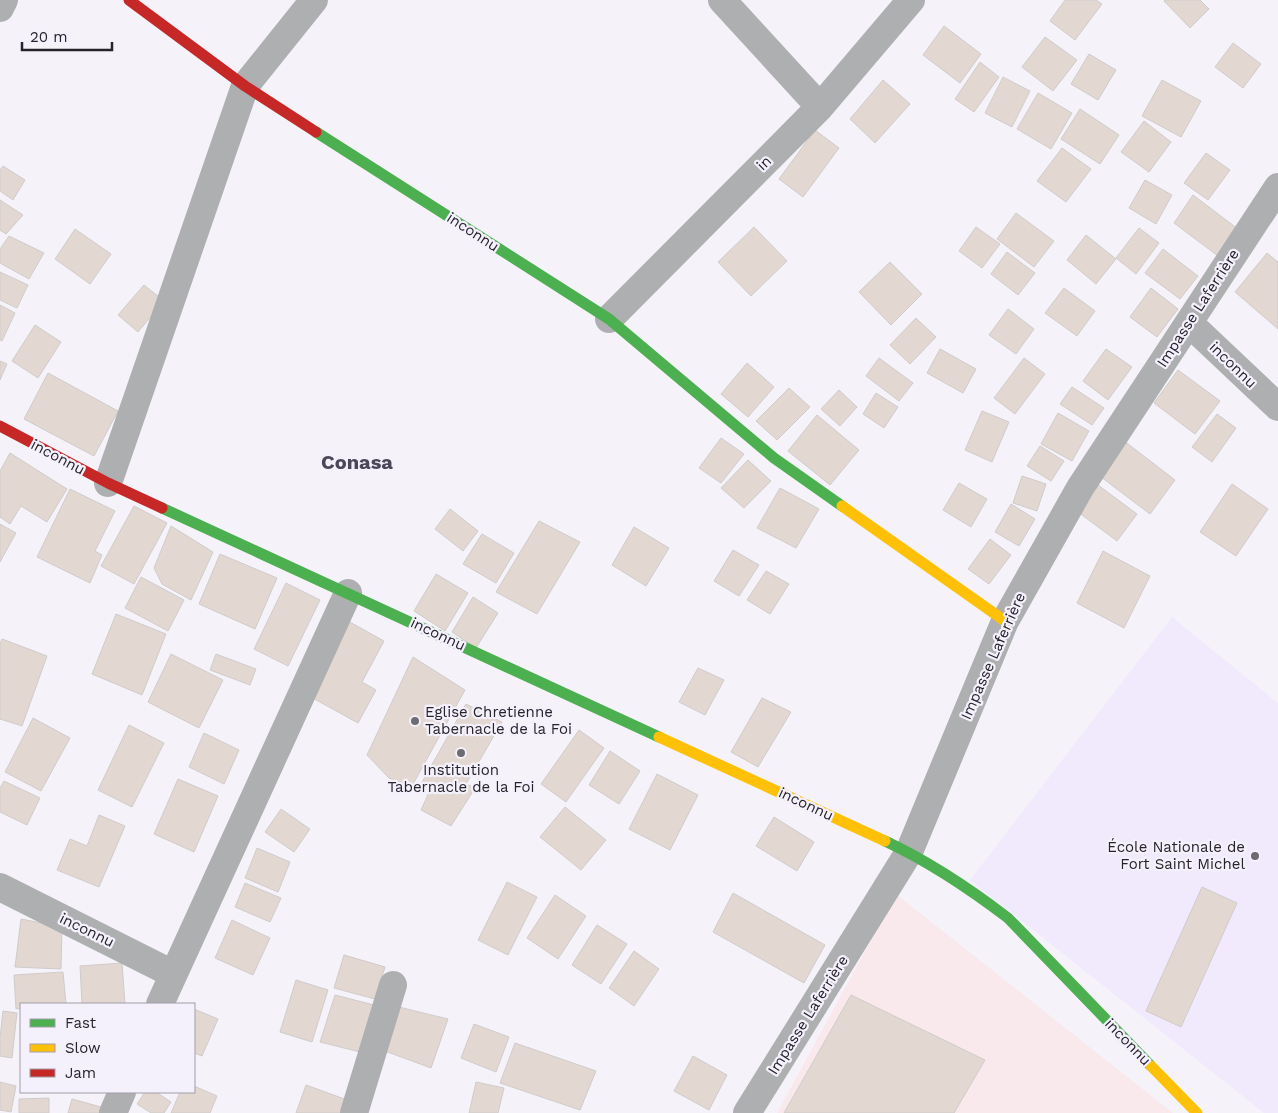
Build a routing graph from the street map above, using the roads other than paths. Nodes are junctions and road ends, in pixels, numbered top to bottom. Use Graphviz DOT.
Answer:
graph roads {
  1 [pos="4,0"];
  2 [pos="129,0"];
  3 [pos="314,0"];
  4 [pos="722,0"];
  5 [pos="911,0"];
  6 [pos="0,8"];
  7 [pos="245,86"];
  8 [pos="820,107"];
  9 [pos="1278,187"];
  10 [pos="609,319"];
  11 [pos="1189,322"];
  12 [pos="1278,407"];
  13 [pos="2,434"];
  14 [pos="108,483"];
  15 [pos="348,592"];
  16 [pos="1005,621"];
  17 [pos="909,852"];
  18 [pos="0,887"];
  19 [pos="173,974"];
  20 [pos="393,984"];
  21 [pos="160,1003"];
  22 [pos="122,1093"];
  23 [pos="113,1113"];
  24 [pos="354,1113"];
  25 [pos="747,1113"];
  26 [pos="1197,1113"];
  1 -- 6 [label="street"];
  2 -- 7 [label="street, inconnu"];
  3 -- 7 [label="street"];
  4 -- 8 [label="street"];
  5 -- 8 [label="street, in"];
  7 -- 10 [label="street, inconnu"];
  7 -- 14 [label="street"];
  8 -- 10 [label="street, in"];
  9 -- 11 [label="street, Impasse Laferrière"];
  10 -- 16 [label="street, inconnu"];
  11 -- 12 [label="street, inconnu"];
  11 -- 16 [label="street, Impasse Laferrière"];
  13 -- 14 [label="street, inconnu"];
  14 -- 15 [label="street, inconnu"];
  15 -- 17 [label="street, inconnu"];
  15 -- 19 [label="street"];
  16 -- 17 [label="street, Impasse Laferrière"];
  17 -- 25 [label="street, Impasse Laferrière"];
  17 -- 26 [label="street, inconnu"];
  18 -- 19 [label="street, inconnu"];
  19 -- 21 [label="street"];
  20 -- 24 [label="street"];
  22 -- 23 [label="street"];
}
